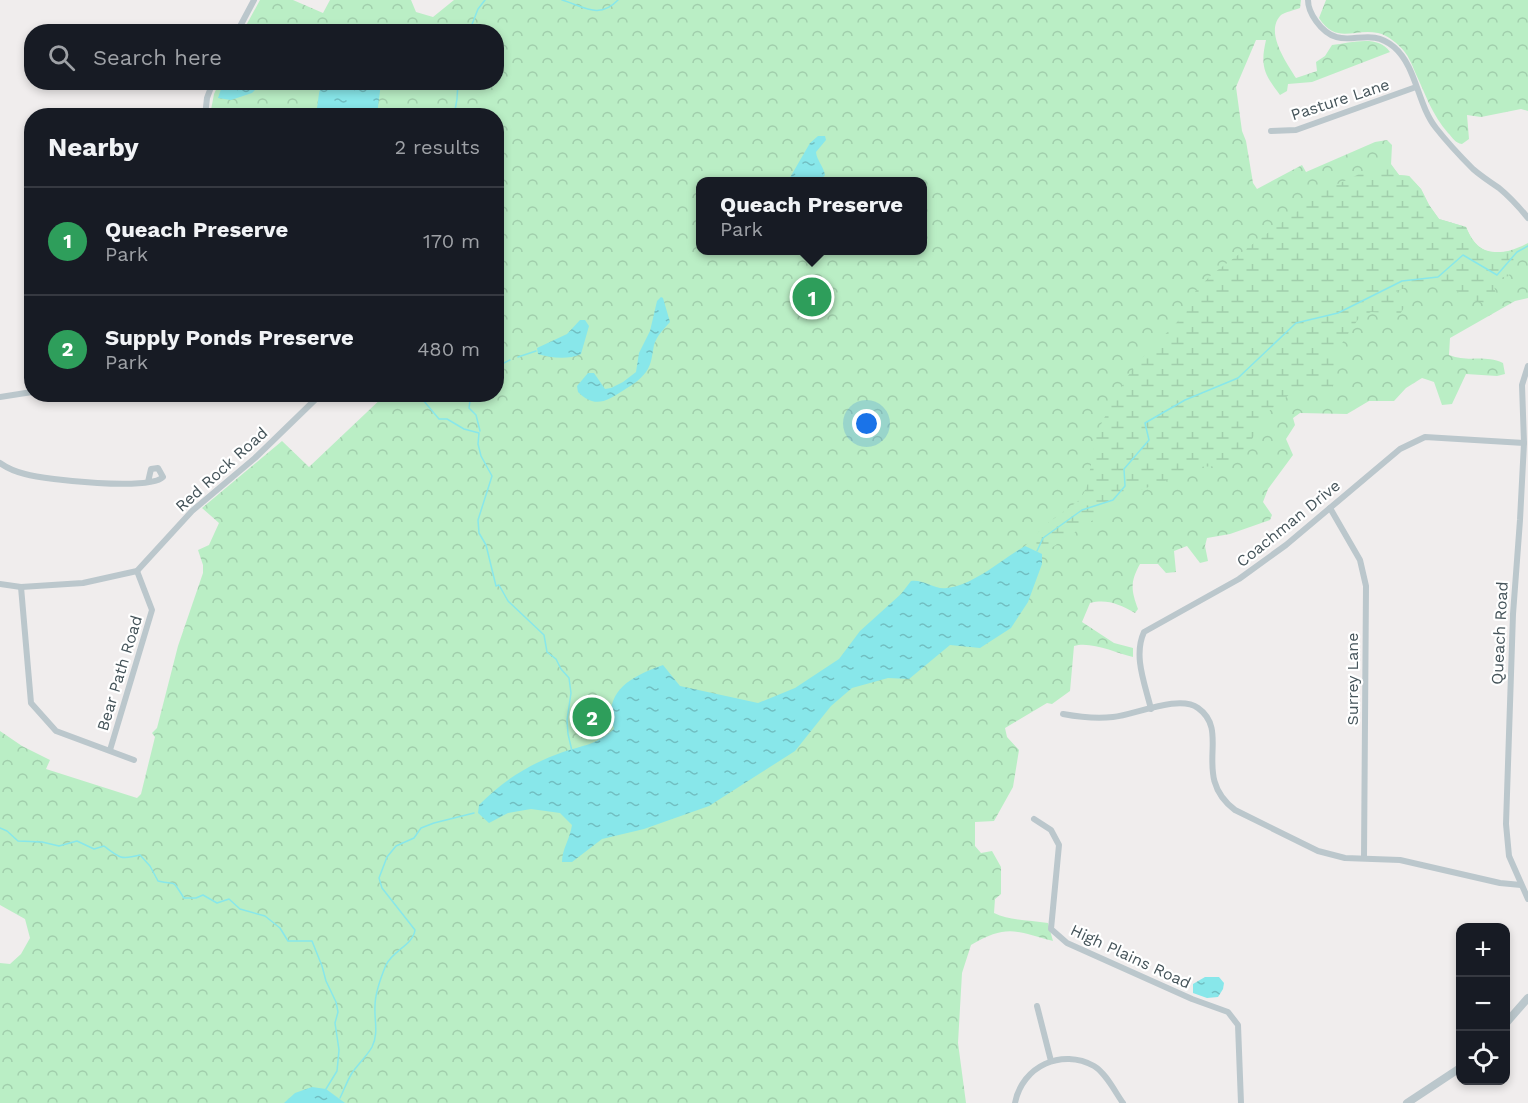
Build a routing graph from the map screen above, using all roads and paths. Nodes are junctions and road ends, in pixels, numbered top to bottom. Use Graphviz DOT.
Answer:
graph roads {
  1 [pos="254,0"];
  2 [pos="1308,0"];
  3 [pos="241,24"];
  4 [pos="1416,87"];
  5 [pos="210,90"];
  6 [pos="206,108"];
  7 [pos="1271,130"];
  8 [pos="1528,218"];
  9 [pos="1528,366"];
  10 [pos="24,394"];
  11 [pos="0,398"];
  12 [pos="311,402"];
  13 [pos="1524,443"];
  14 [pos="0,463"];
  15 [pos="148,482"];
  16 [pos="1330,508"];
  17 [pos="136,571"];
  18 [pos="0,584"];
  19 [pos="21,587"];
  20 [pos="1151,709"];
  21 [pos="1063,714"];
  22 [pos="110,750"];
  23 [pos="134,760"];
  24 [pos="1034,819"];
  25 [pos="1364,858"];
  26 [pos="1521,885"];
  27 [pos="1528,899"];
  28 [pos="1528,998"];
  29 [pos="1037,1006"];
  30 [pos="1510,1018"];
  31 [pos="1051,1061"];
  32 [pos="1456,1071"];
  33 [pos="1015,1103"];
  34 [pos="1123,1103"];
  35 [pos="1241,1103"];
  36 [pos="1407,1103"];
  1 -- 3 [label="street"];
  2 -- 4 [label="street"];
  4 -- 7 [label="street, Pasture Lane"];
  4 -- 8 [label="street"];
  5 -- 6 [label="street"];
  9 -- 13 [label="street, Queach Road"];
  10 -- 11 [label="street"];
  12 -- 17 [label="street, Red Rock Road"];
  13 -- 16 [label="street, Coachman Drive"];
  13 -- 26 [label="street, Queach Road"];
  14 -- 15 [label="street"];
  16 -- 20 [label="street, Coachman Drive"];
  16 -- 25 [label="street, Surrey Lane"];
  17 -- 19 [label="street"];
  17 -- 22 [label="street, Bear Path Road"];
  18 -- 19 [label="street"];
  19 -- 22 [label="street"];
  20 -- 21 [label="street"];
  20 -- 25 [label="street"];
  22 -- 23 [label="street"];
  24 -- 35 [label="street, High Plains Road"];
  25 -- 26 [label="street"];
  26 -- 27 [label="street, Queach Road"];
  28 -- 30 [label="street"];
  29 -- 31 [label="street"];
  31 -- 33 [label="street"];
  31 -- 34 [label="street"];
  32 -- 36 [label="street"];
}
